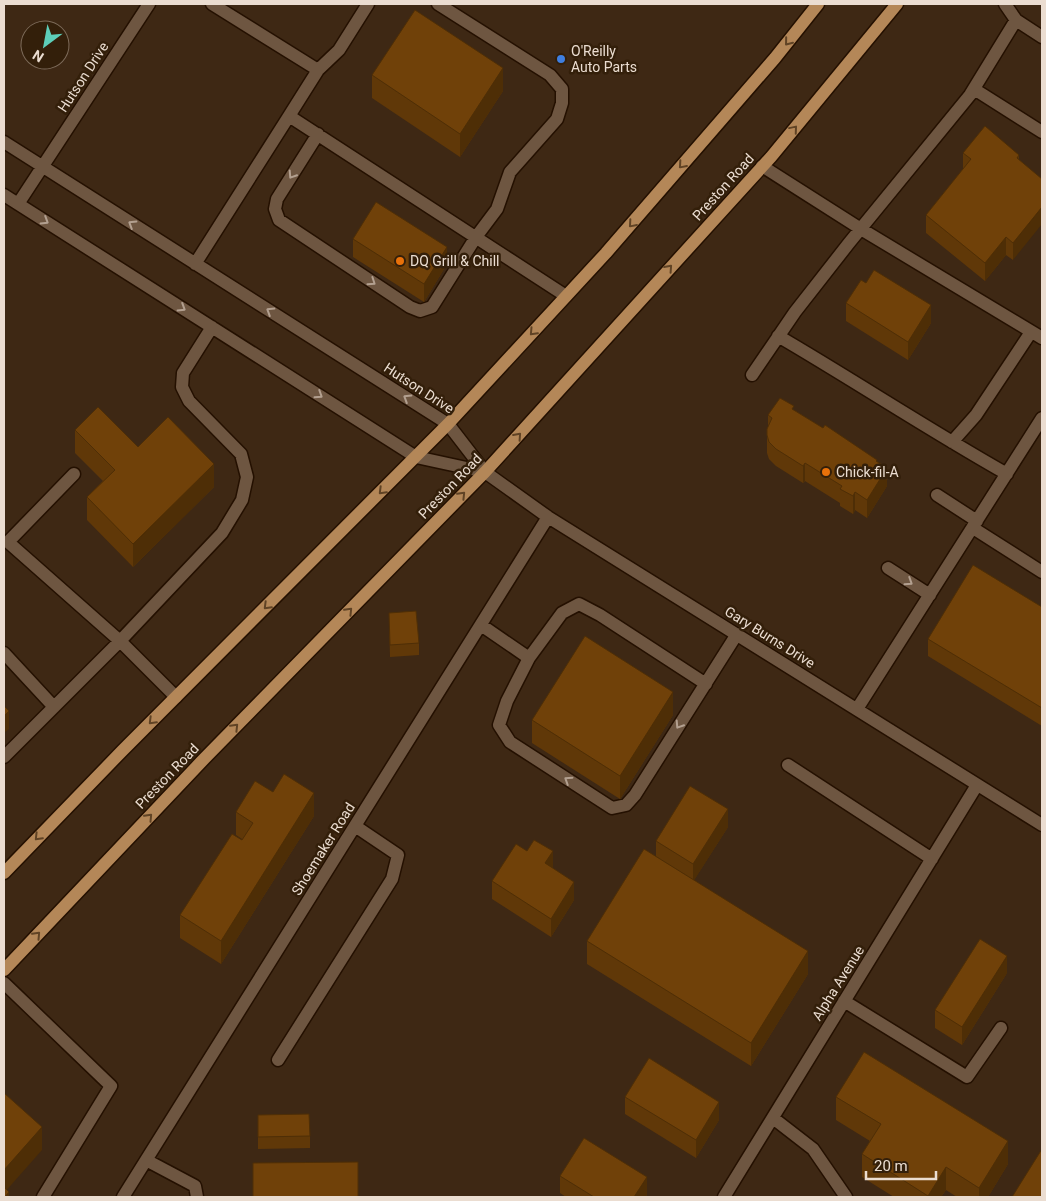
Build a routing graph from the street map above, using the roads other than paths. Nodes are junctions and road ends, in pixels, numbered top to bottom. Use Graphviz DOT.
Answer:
graph roads {
  1 [pos="149,4"];
  2 [pos="212,4"];
  3 [pos="368,4"];
  4 [pos="438,4"];
  5 [pos="818,4"];
  6 [pos="897,4"];
  7 [pos="1005,4"];
  8 [pos="1016,20"];
  9 [pos="1042,37"];
  10 [pos="318,70"];
  11 [pos="974,89"];
  12 [pos="289,116"];
  13 [pos="1042,132"];
  14 [pos="318,134"];
  15 [pos="4,142"];
  16 [pos="42,166"];
  17 [pos="762,166"];
  18 [pos="4,195"];
  19 [pos="18,204"];
  20 [pos="861,229"];
  21 [pos="476,237"];
  22 [pos="195,264"];
  23 [pos="566,296"];
  24 [pos="212,327"];
  25 [pos="1031,332"];
  26 [pos="778,336"];
  27 [pos="1042,338"];
  28 [pos="752,375"];
  29 [pos="1042,418"];
  30 [pos="448,424"];
  31 [pos="952,442"];
  32 [pos="416,457"];
  33 [pos="485,472"];
  34 [pos="74,474"];
  35 [pos="1007,474"];
  36 [pos="937,495"];
  37 [pos="548,517"];
  38 [pos="975,525"];
  39 [pos="888,568"];
  40 [pos="1042,572"];
  41 [pos="930,595"];
  42 [pos="481,625"];
  43 [pos="737,634"];
  44 [pos="120,641"];
  45 [pos="4,653"];
  46 [pos="529,658"];
  47 [pos="706,684"];
  48 [pos="176,698"];
  49 [pos="54,707"];
  50 [pos="857,709"];
  51 [pos="4,757"];
  52 [pos="788,764"];
  53 [pos="977,785"];
  54 [pos="1042,825"];
  55 [pos="355,826"];
  56 [pos="932,859"];
  57 [pos="4,873"];
  58 [pos="4,970"];
  59 [pos="4,983"];
  60 [pos="844,1001"];
  61 [pos="1001,1028"];
  62 [pos="278,1060"];
  63 [pos="772,1118"];
  64 [pos="146,1160"];
  65 [pos="43,1197"];
  66 [pos="123,1197"];
  67 [pos="197,1197"];
  68 [pos="724,1197"];
  69 [pos="846,1197"];
  1 -- 16 [label="street, Hutson Drive"];
  2 -- 10 [label="street"];
  3 -- 10 [label="street"];
  4 -- 21 [label="street"];
  5 -- 23 [label="main road, one-way"];
  17 -- 6 [label="main road, Preston Road, one-way"];
  7 -- 8 [label="street"];
  8 -- 9 [label="street"];
  8 -- 11 [label="street"];
  10 -- 12 [label="street"];
  11 -- 13 [label="street"];
  11 -- 20 [label="street"];
  12 -- 14 [label="street"];
  12 -- 22 [label="street"];
  14 -- 21 [label="street"];
  14 -- 21 [label="street, one-way"];
  15 -- 16 [label="street, Hutson Drive"];
  16 -- 19 [label="street, Hutson Drive"];
  22 -- 16 [label="street, Hutson Drive, one-way"];
  17 -- 20 [label="street"];
  33 -- 17 [label="main road, Preston Road, one-way"];
  18 -- 19 [label="street"];
  19 -- 24 [label="street, one-way"];
  20 -- 25 [label="street"];
  20 -- 26 [label="street"];
  21 -- 23 [label="street"];
  30 -- 22 [label="street, Hutson Drive, one-way"];
  23 -- 30 [label="main road, one-way"];
  24 -- 32 [label="street, one-way"];
  24 -- 44 [label="street"];
  25 -- 27 [label="street"];
  25 -- 31 [label="street"];
  26 -- 28 [label="street"];
  26 -- 31 [label="street"];
  29 -- 35 [label="street"];
  30 -- 32 [label="main road"];
  30 -- 33 [label="street, Hutson Drive"];
  31 -- 35 [label="street"];
  32 -- 33 [label="street"];
  32 -- 48 [label="main road, one-way"];
  33 -- 37 [label="street, Gary Burns Drive"];
  58 -- 33 [label="main road, Preston Road, one-way"];
  34 -- 44 [label="street"];
  35 -- 38 [label="street"];
  36 -- 38 [label="street"];
  37 -- 42 [label="street, Shoemaker Road"];
  37 -- 43 [label="street, Gary Burns Drive"];
  38 -- 40 [label="street"];
  38 -- 41 [label="street"];
  39 -- 41 [label="street, one-way"];
  41 -- 50 [label="street"];
  42 -- 46 [label="street"];
  42 -- 55 [label="street, Shoemaker Road"];
  43 -- 47 [label="street"];
  43 -- 50 [label="street, Gary Burns Drive"];
  44 -- 48 [label="street"];
  44 -- 49 [label="street"];
  45 -- 49 [label="street"];
  46 -- 47 [label="street"];
  47 -- 46 [label="street, one-way"];
  48 -- 57 [label="main road, one-way"];
  49 -- 51 [label="street"];
  50 -- 53 [label="street, Gary Burns Drive"];
  52 -- 56 [label="street"];
  53 -- 54 [label="street, Gary Burns Drive"];
  53 -- 56 [label="street, Alpha Avenue"];
  55 -- 62 [label="street"];
  55 -- 64 [label="street, Shoemaker Road"];
  56 -- 60 [label="street, Alpha Avenue"];
  59 -- 65 [label="street"];
  60 -- 61 [label="street"];
  60 -- 63 [label="street, Alpha Avenue"];
  63 -- 68 [label="street, Alpha Avenue"];
  63 -- 69 [label="street"];
  64 -- 66 [label="street, Shoemaker Road"];
  64 -- 67 [label="street"];
}
